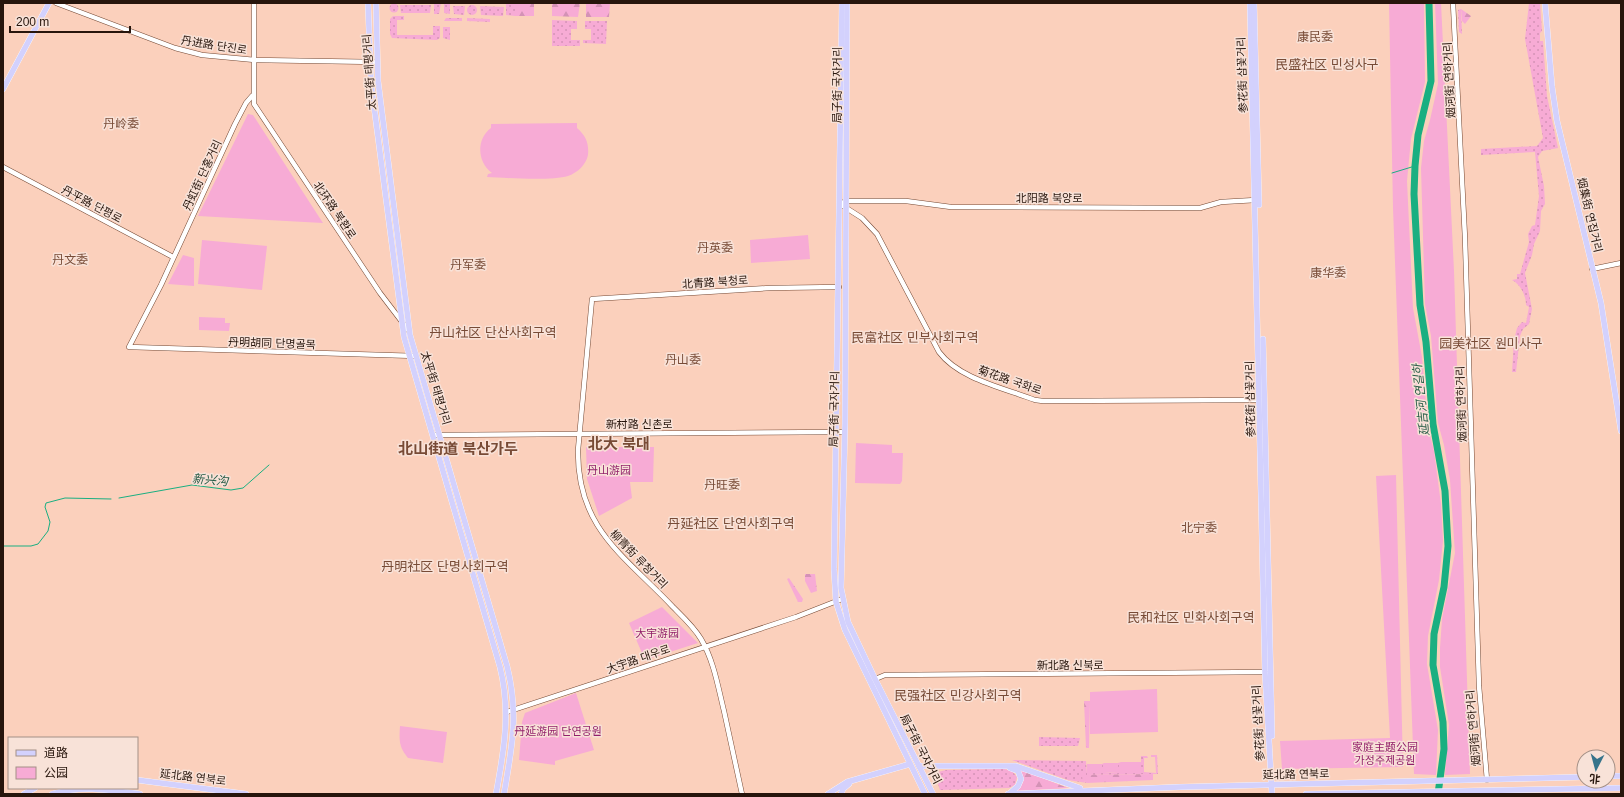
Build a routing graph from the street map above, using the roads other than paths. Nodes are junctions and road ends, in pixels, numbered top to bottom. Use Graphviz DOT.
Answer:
graph roads {
  1 [pos="49,3"];
  2 [pos="56,3"];
  3 [pos="254,3"];
  4 [pos="368,3"];
  5 [pos="376,3"];
  6 [pos="842,3"];
  7 [pos="848,3"];
  8 [pos="1250,3"];
  9 [pos="1254,3"];
  10 [pos="1453,3"];
  11 [pos="1545,3"];
  12 [pos="254,60"];
  13 [pos="369,62"];
  14 [pos="377,62"];
  15 [pos="3,89"];
  16 [pos="252,96"];
  17 [pos="3,168"];
  18 [pos="1257,200"];
  19 [pos="846,201"];
  20 [pos="840,204"];
  21 [pos="846,208"];
  22 [pos="173,257"];
  23 [pos="1621,263"];
  24 [pos="1592,269"];
  25 [pos="839,287"];
  26 [pos="592,299"];
  27 [pos="402,321"];
  28 [pos="409,331"];
  29 [pos="129,347"];
  30 [pos="413,356"];
  31 [pos="1263,400"];
  32 [pos="1621,431"];
  33 [pos="837,432"];
  34 [pos="844,432"];
  35 [pos="580,434"];
  36 [pos="433,435"];
  37 [pos="440,435"];
  38 [pos="842,599"];
  39 [pos="836,602"];
  40 [pos="704,646"];
  41 [pos="1268,672"];
  42 [pos="872,680"];
  43 [pos="514,710"];
  44 [pos="507,712"];
  45 [pos="910,765"];
  46 [pos="919,766"];
  47 [pos="1576,777"];
  48 [pos="138,780"];
  49 [pos="1486,780"];
  50 [pos="1272,785"];
  51 [pos="1621,788"];
  52 [pos="33,789"];
  53 [pos="76,789"];
  54 [pos="98,789"];
  55 [pos="1090,791"];
  56 [pos="841,793"];
  57 [pos="24,794"];
  58 [pos="52,794"];
  59 [pos="140,794"];
  60 [pos="246,794"];
  61 [pos="496,794"];
  62 [pos="504,794"];
  63 [pos="742,794"];
  64 [pos="828,794"];
  65 [pos="925,794"];
  66 [pos="933,794"];
  67 [pos="1008,794"];
  68 [pos="1272,794"];
  69 [pos="1306,794"];
  1 -- 15 [label="main road"];
  2 -- 12 [label="street, 丹进路 단진로"];
  3 -- 12 [label="street"];
  4 -- 13 [label="main road, 太平街 태평거리"];
  5 -- 14 [label="main road, 太平街 태평거리"];
  6 -- 20 [label="main road, 局子街 국자거리"];
  7 -- 19 [label="main road, 局子街 국자거리"];
  8 -- 18 [label="main road, 参花街 삼꽃거리"];
  9 -- 18 [label="main road, 参花街 삼꽃거리"];
  10 -- 49 [label="street, 烟河街 연하거리"];
  11 -- 24 [label="main road, 烟集街 연집거리"];
  12 -- 13 [label="street, 丹进路 단진로"];
  12 -- 16 [label="street"];
  13 -- 14 [label="street, 丹进路 단진로"];
  13 -- 27 [label="main road, 太平街 태평거리"];
  14 -- 28 [label="main road, 太平街 태평거리"];
  16 -- 22 [label="street, 丹虹街 단홍거리"];
  16 -- 27 [label="street, 北环路 북환로"];
  17 -- 22 [label="street, 丹平路 단평로"];
  18 -- 19 [label="street, 北阳路 북양로"];
  18 -- 31 [label="main road, 参花街 삼꽃거리"];
  19 -- 20 [label="street, 北阳路 북양로"];
  19 -- 21 [label="main road, 局子街 국자거리"];
  20 -- 21 [label="street, 菊花路 국화로"];
  20 -- 25 [label="main road, 局子街 국자거리"];
  21 -- 31 [label="street, 菊花路 국화로"];
  21 -- 34 [label="main road, 局子街 국자거리"];
  22 -- 29 [label="street, 丹虹街 단홍거리"];
  23 -- 24 [label="street"];
  24 -- 32 [label="main road, 烟集街 연집거리"];
  25 -- 26 [label="street, 北青路 북청로"];
  25 -- 33 [label="main road, 局子街 국자거리"];
  26 -- 35 [label="street, 柳青街 류청거리"];
  27 -- 28 [label="street, 北环路 북환로"];
  27 -- 30 [label="main road, 太平街 태평거리"];
  28 -- 30 [label="main road, 太平街 태평거리"];
  29 -- 30 [label="street, 丹明胡同 단명골목"];
  30 -- 36 [label="main road, 太平街 태평거리"];
  30 -- 37 [label="main road, 太平街 태평거리"];
  31 -- 41 [label="main road, 参花街 삼꽃거리"];
  33 -- 34 [label="street, 新村路 신촌로"];
  33 -- 35 [label="street, 新村路 신촌로"];
  33 -- 39 [label="main road, 局子街 국자거리"];
  34 -- 38 [label="main road, 局子街 국자거리"];
  35 -- 37 [label="street, 新村路 신촌로"];
  35 -- 40 [label="street, 柳青街 류청거리"];
  36 -- 37 [label="street, 新村路 신촌로"];
  36 -- 44 [label="main road, 太平街 태평거리"];
  37 -- 43 [label="main road, 太平街 태평거리"];
  38 -- 39 [label="street, 大宇路 대우로"];
  38 -- 42 [label="main road, 局子街 국자거리"];
  39 -- 40 [label="street, 大宇路 대우로"];
  39 -- 42 [label="main road, 局子街 국자거리"];
  40 -- 43 [label="street, 大宇路 대우로"];
  40 -- 63 [label="street, 柳青街 류청거리"];
  41 -- 42 [label="street, 新北路 신북로"];
  41 -- 50 [label="main road, 参花街 삼꽃거리"];
  42 -- 45 [label="main road, 局子街 국자거리"];
  42 -- 46 [label="main road, 局子街 국자거리"];
  43 -- 44 [label="street, 大宇路 대우로"];
  43 -- 62 [label="main road, 太平街 태평거리"];
  44 -- 61 [label="main road, 太平街 태평거리"];
  45 -- 56 [label="main road"];
  45 -- 64 [label="main road"];
  45 -- 65 [label="main road, 局子街 국자거리"];
  46 -- 55 [label="main road"];
  46 -- 66 [label="main road, 局子街 국자거리"];
  46 -- 67 [label="main road"];
  47 -- 49 [label="main road, 延北路 연북로"];
  48 -- 60 [label="main road, 延北路 연북로"];
  49 -- 50 [label="main road, 延北路 연북로"];
  50 -- 55 [label="main road, 延北路 연북로"];
  50 -- 68 [label="main road, 参花街 삼꽃거리"];
  51 -- 69 [label="main road, 延北路 연북로"];
  52 -- 57 [label="main road"];
  53 -- 58 [label="main road"];
  54 -- 59 [label="main road"];
  55 -- 67 [label="main road, 延北路 연북로"];
}
